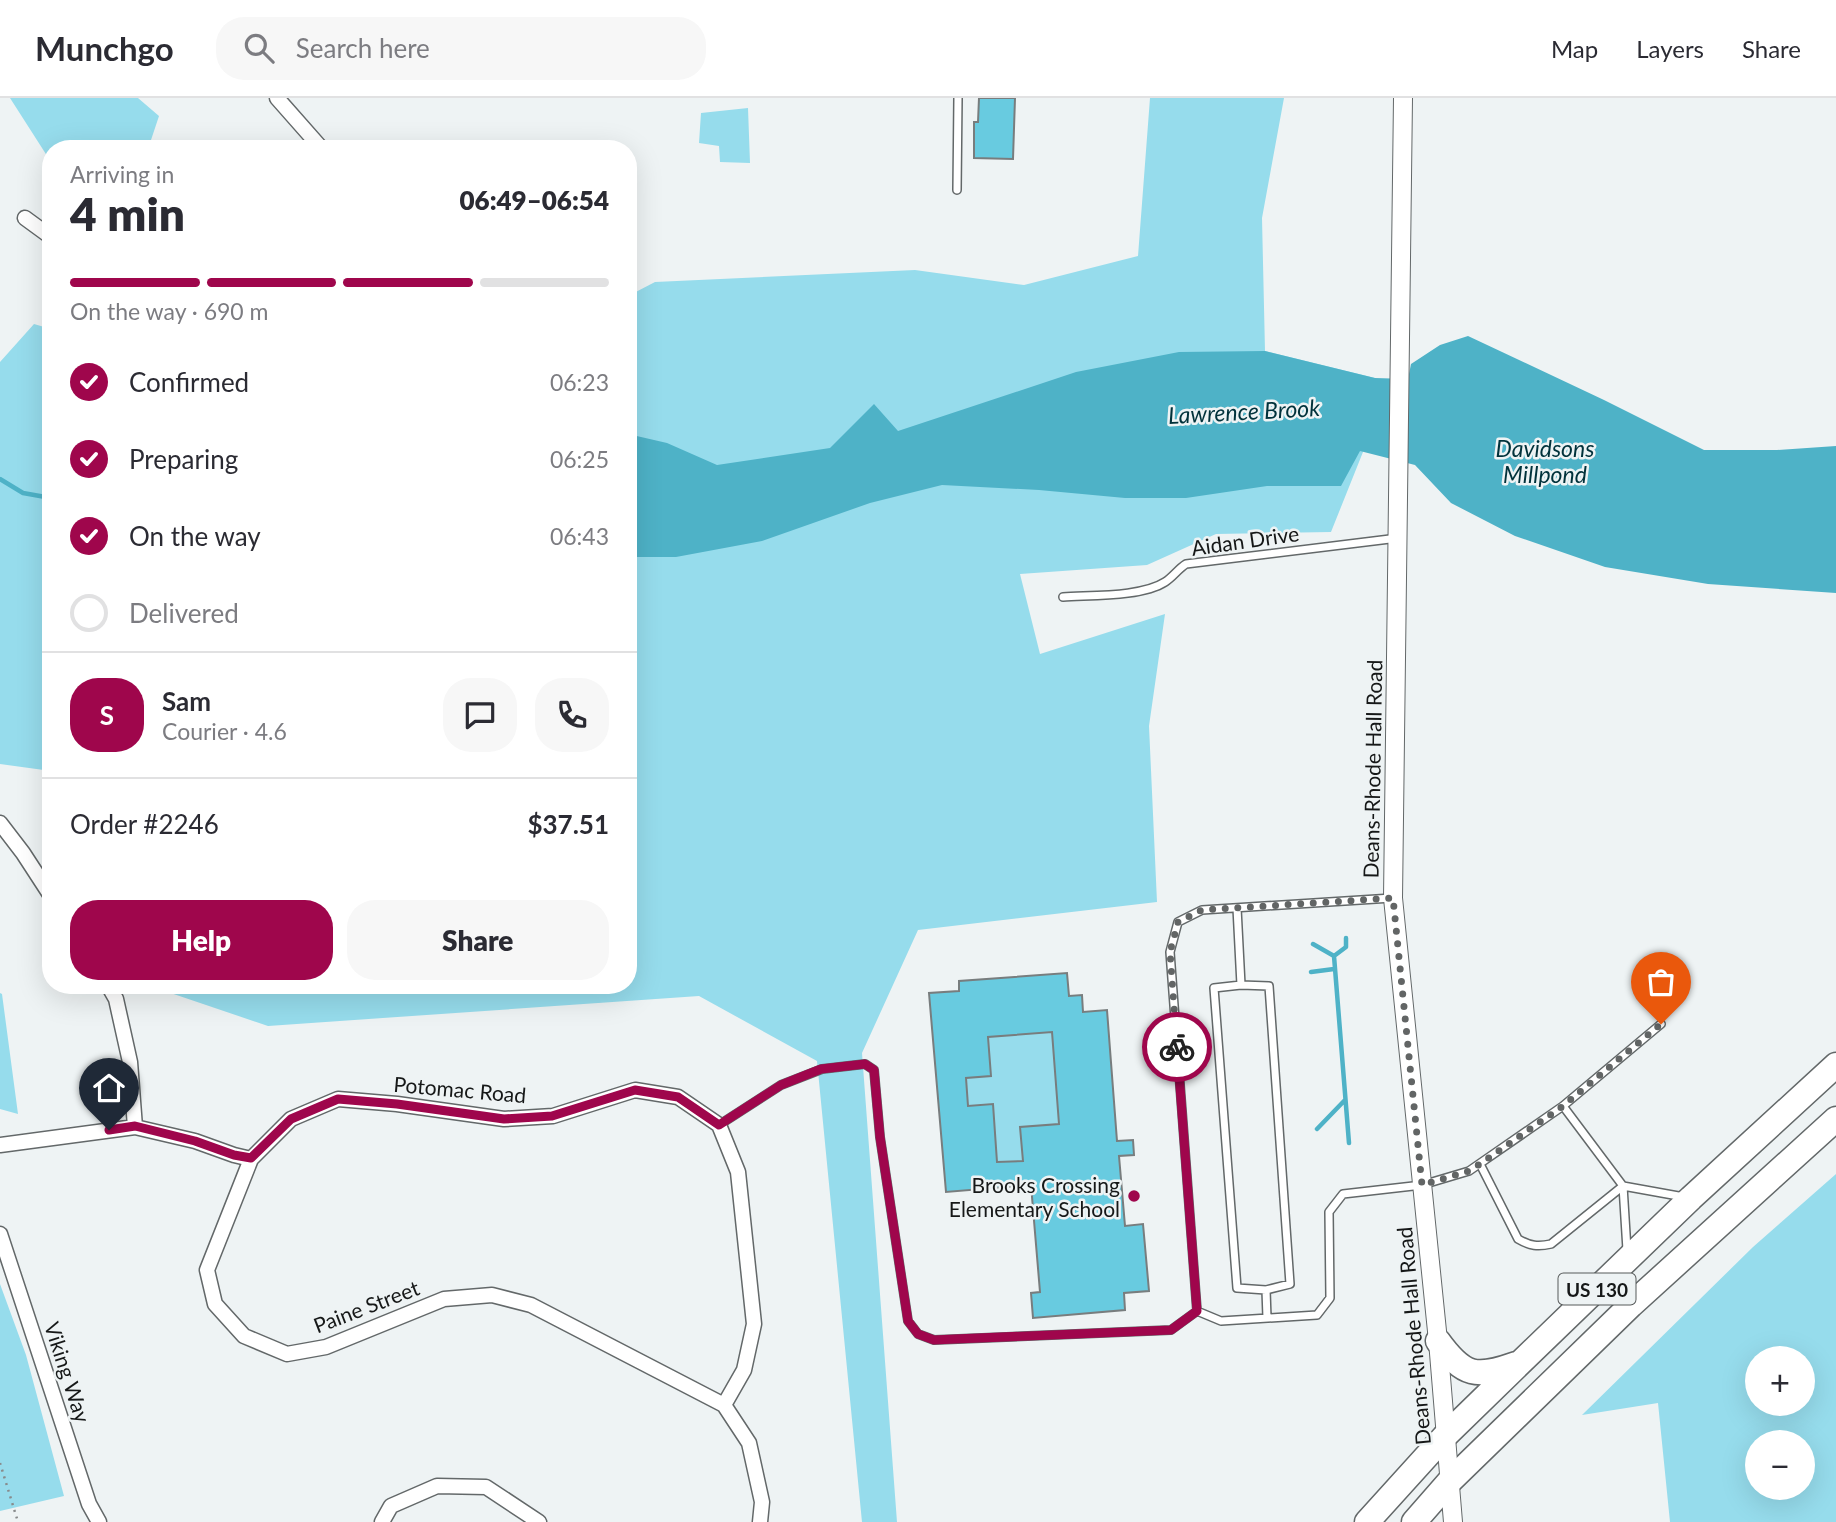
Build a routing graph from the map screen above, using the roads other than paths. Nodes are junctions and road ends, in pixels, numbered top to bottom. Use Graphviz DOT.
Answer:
graph roads {
  1 [pos="277,98"];
  2 [pos="958,98"];
  3 [pos="1404,98"];
  4 [pos="313,140"];
  5 [pos="957,190"];
  6 [pos="25,218"];
  7 [pos="42,230"];
  8 [pos="1399,538"];
  9 [pos="1063,597"];
  10 [pos="0,823"];
  11 [pos="42,882"];
  12 [pos="1393,898"];
  13 [pos="1237,908"];
  14 [pos="1241,985"];
  15 [pos="113,994"];
  16 [pos="1661,1024"];
  17 [pos="1836,1065"];
  18 [pos="1563,1106"];
  19 [pos="1836,1119"];
  20 [pos="719,1125"];
  21 [pos="135,1126"];
  22 [pos="0,1145"];
  23 [pos="251,1158"];
  24 [pos="1480,1164"];
  25 [pos="1422,1185"];
  26 [pos="1623,1186"];
  27 [pos="1691,1198"];
  28 [pos="0,1234"];
  29 [pos="1628,1260"];
  30 [pos="1266,1290"];
  31 [pos="1197,1311"];
  32 [pos="1267,1318"];
  33 [pos="1438,1341"];
  34 [pos="1520,1363"];
  35 [pos="723,1405"];
  36 [pos="1444,1437"];
  37 [pos="1449,1482"];
  38 [pos="99,1522"];
  39 [pos="382,1522"];
  40 [pos="539,1522"];
  41 [pos="761,1522"];
  42 [pos="1367,1522"];
  43 [pos="1413,1522"];
  44 [pos="1453,1522"];
  1 -- 4 [label="street"];
  2 -- 5 [label="lane"];
  3 -- 8 [label="street, Deans-Rhode Hall Road"];
  6 -- 7 [label="street"];
  8 -- 9 [label="lane, Aidan Drive"];
  8 -- 12 [label="street, Deans-Rhode Hall Road"];
  10 -- 11 [label="street"];
  12 -- 13 [label="lane"];
  12 -- 25 [label="street, Deans-Rhode Hall Road"];
  13 -- 14 [label="lane"];
  13 -- 31 [label="lane"];
  14 -- 30 [label="lane"];
  14 -- 30 [label="lane"];
  15 -- 21 [label="street"];
  16 -- 18 [label="lane"];
  17 -- 27 [label="highway, US 130"];
  18 -- 24 [label="lane"];
  18 -- 26 [label="lane"];
  19 -- 37 [label="highway, US 130"];
  20 -- 23 [label="street, Potomac Road"];
  20 -- 31 [label="lane"];
  20 -- 35 [label="street"];
  21 -- 22 [label="street"];
  21 -- 23 [label="street"];
  23 -- 35 [label="street, Paine Street"];
  24 -- 25 [label="lane"];
  24 -- 26 [label="lane"];
  25 -- 32 [label="lane"];
  25 -- 33 [label="street, Deans-Rhode Hall Road"];
  26 -- 27 [label="lane"];
  26 -- 29 [label="lane"];
  27 -- 29 [label="highway, US 130"];
  28 -- 38 [label="street, Viking Way"];
  29 -- 34 [label="highway, US 130"];
  30 -- 32 [label="lane"];
  31 -- 32 [label="lane"];
  33 -- 34 [label="highway"];
  33 -- 36 [label="street, Deans-Rhode Hall Road"];
  34 -- 36 [label="highway, US 130"];
  35 -- 41 [label="street, Paine Street"];
  36 -- 37 [label="street, Deans-Rhode Hall Road"];
  36 -- 42 [label="highway, US 130"];
  37 -- 43 [label="highway, US 130"];
  37 -- 44 [label="street, Deans-Rhode Hall Road"];
  39 -- 40 [label="street"];
}
